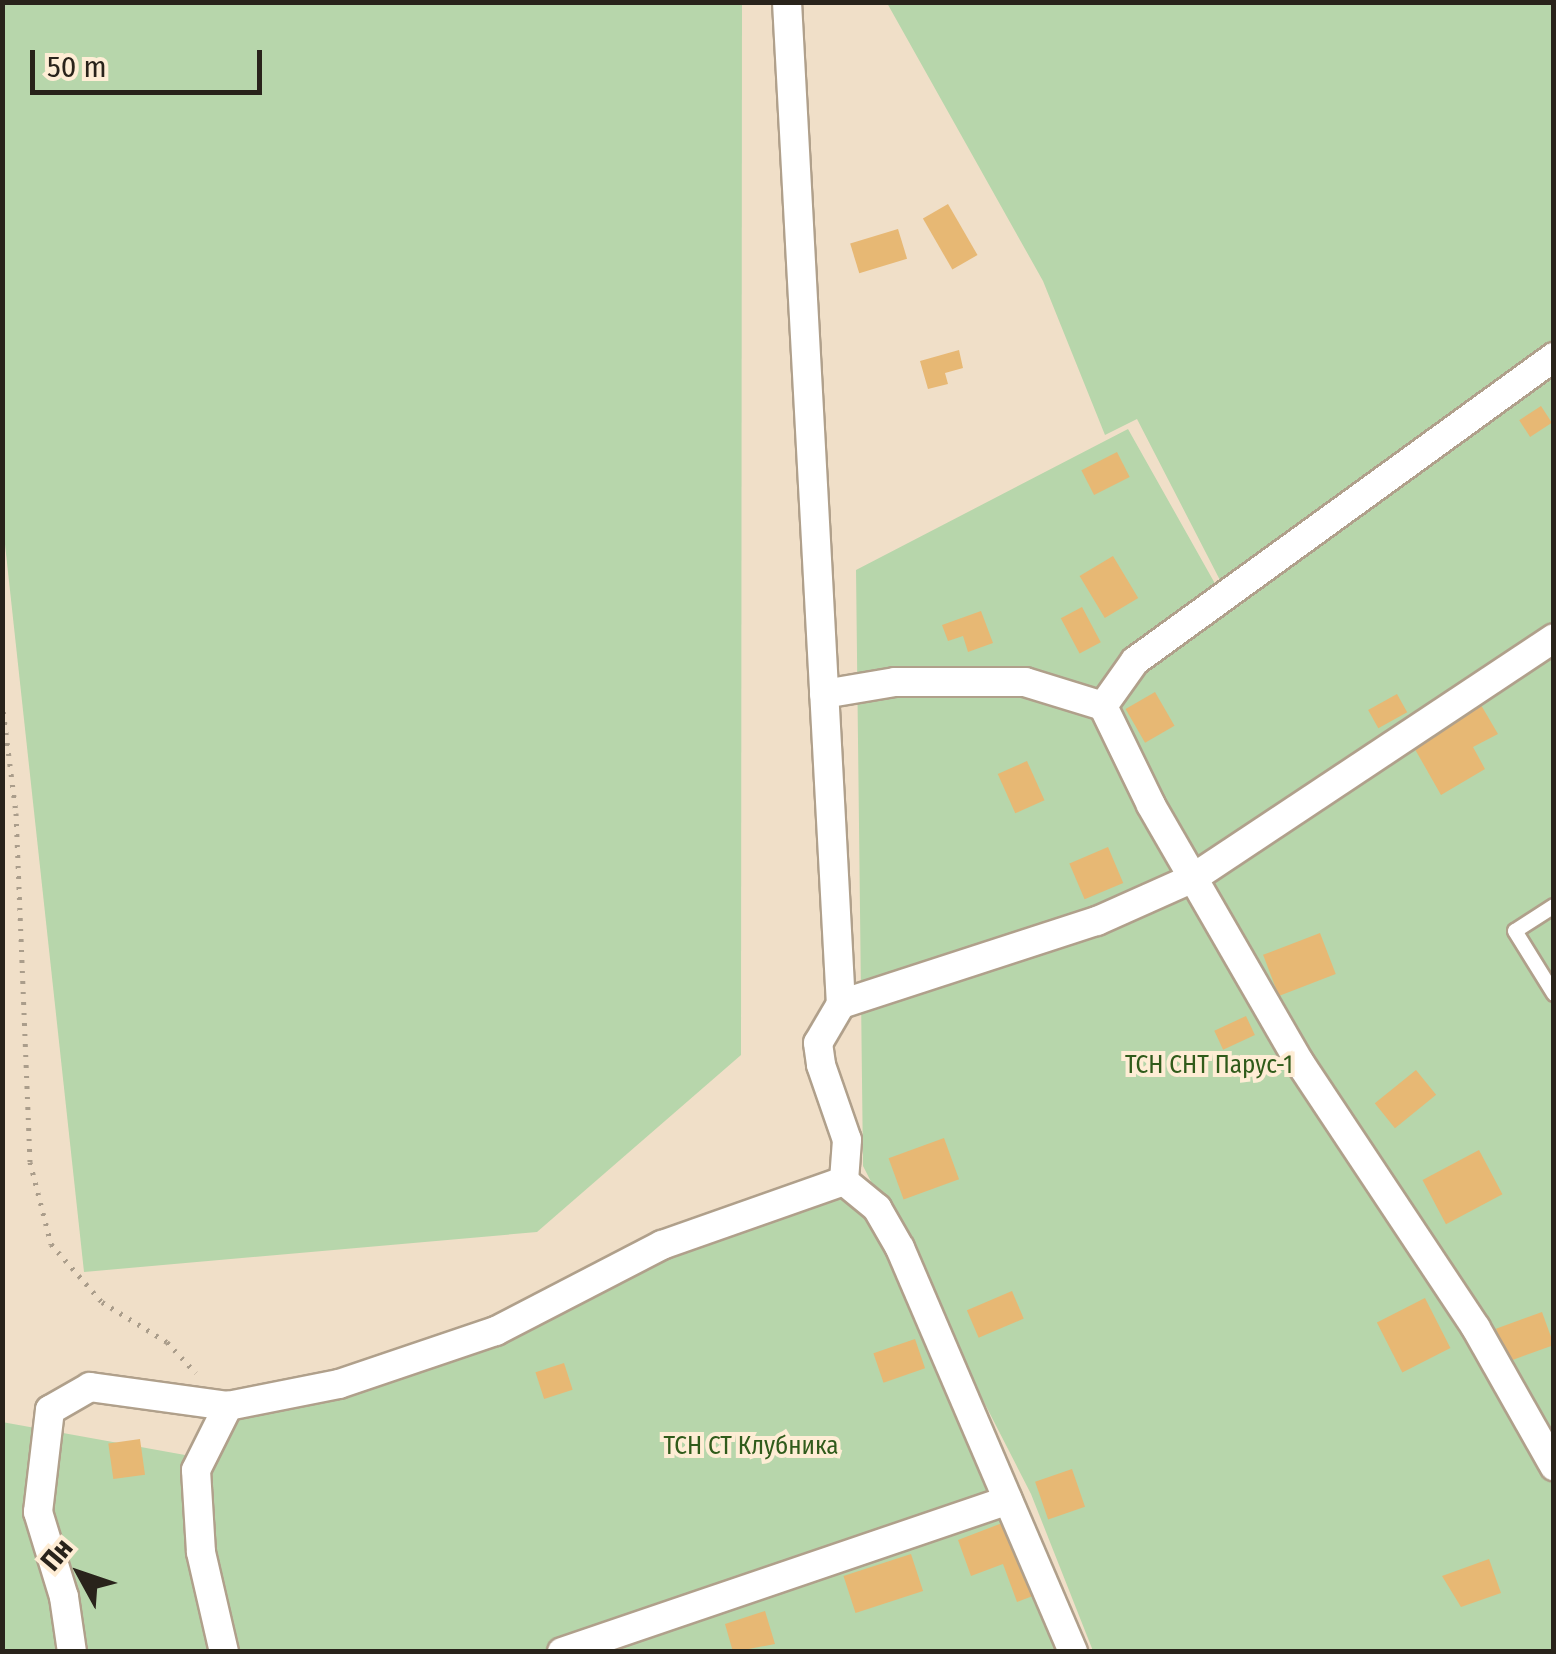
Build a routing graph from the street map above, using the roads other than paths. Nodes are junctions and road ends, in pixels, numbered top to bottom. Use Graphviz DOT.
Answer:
graph roads {
  1 [pos="787,2"];
  2 [pos="1554,357"];
  3 [pos="1554,638"];
  4 [pos="824,694"];
  5 [pos="1103,706"];
  6 [pos="1193,878"];
  7 [pos="1554,906"];
  8 [pos="1554,994"];
  9 [pos="842,1004"];
  10 [pos="844,1182"];
  11 [pos="228,1406"];
  12 [pos="1554,1466"];
  13 [pos="1008,1500"];
  14 [pos="72,1652"];
  15 [pos="224,1652"];
  16 [pos="562,1652"];
  17 [pos="1074,1652"];
  1 -- 4 [label="street"];
  2 -- 5 [label="street"];
  3 -- 6 [label="street"];
  4 -- 5 [label="street"];
  4 -- 9 [label="street"];
  5 -- 6 [label="street"];
  6 -- 9 [label="street"];
  6 -- 12 [label="street"];
  7 -- 8 [label="lane"];
  9 -- 10 [label="street"];
  10 -- 11 [label="street"];
  10 -- 13 [label="street"];
  11 -- 14 [label="street"];
  11 -- 15 [label="street"];
  13 -- 16 [label="street"];
  13 -- 17 [label="street"];
}
